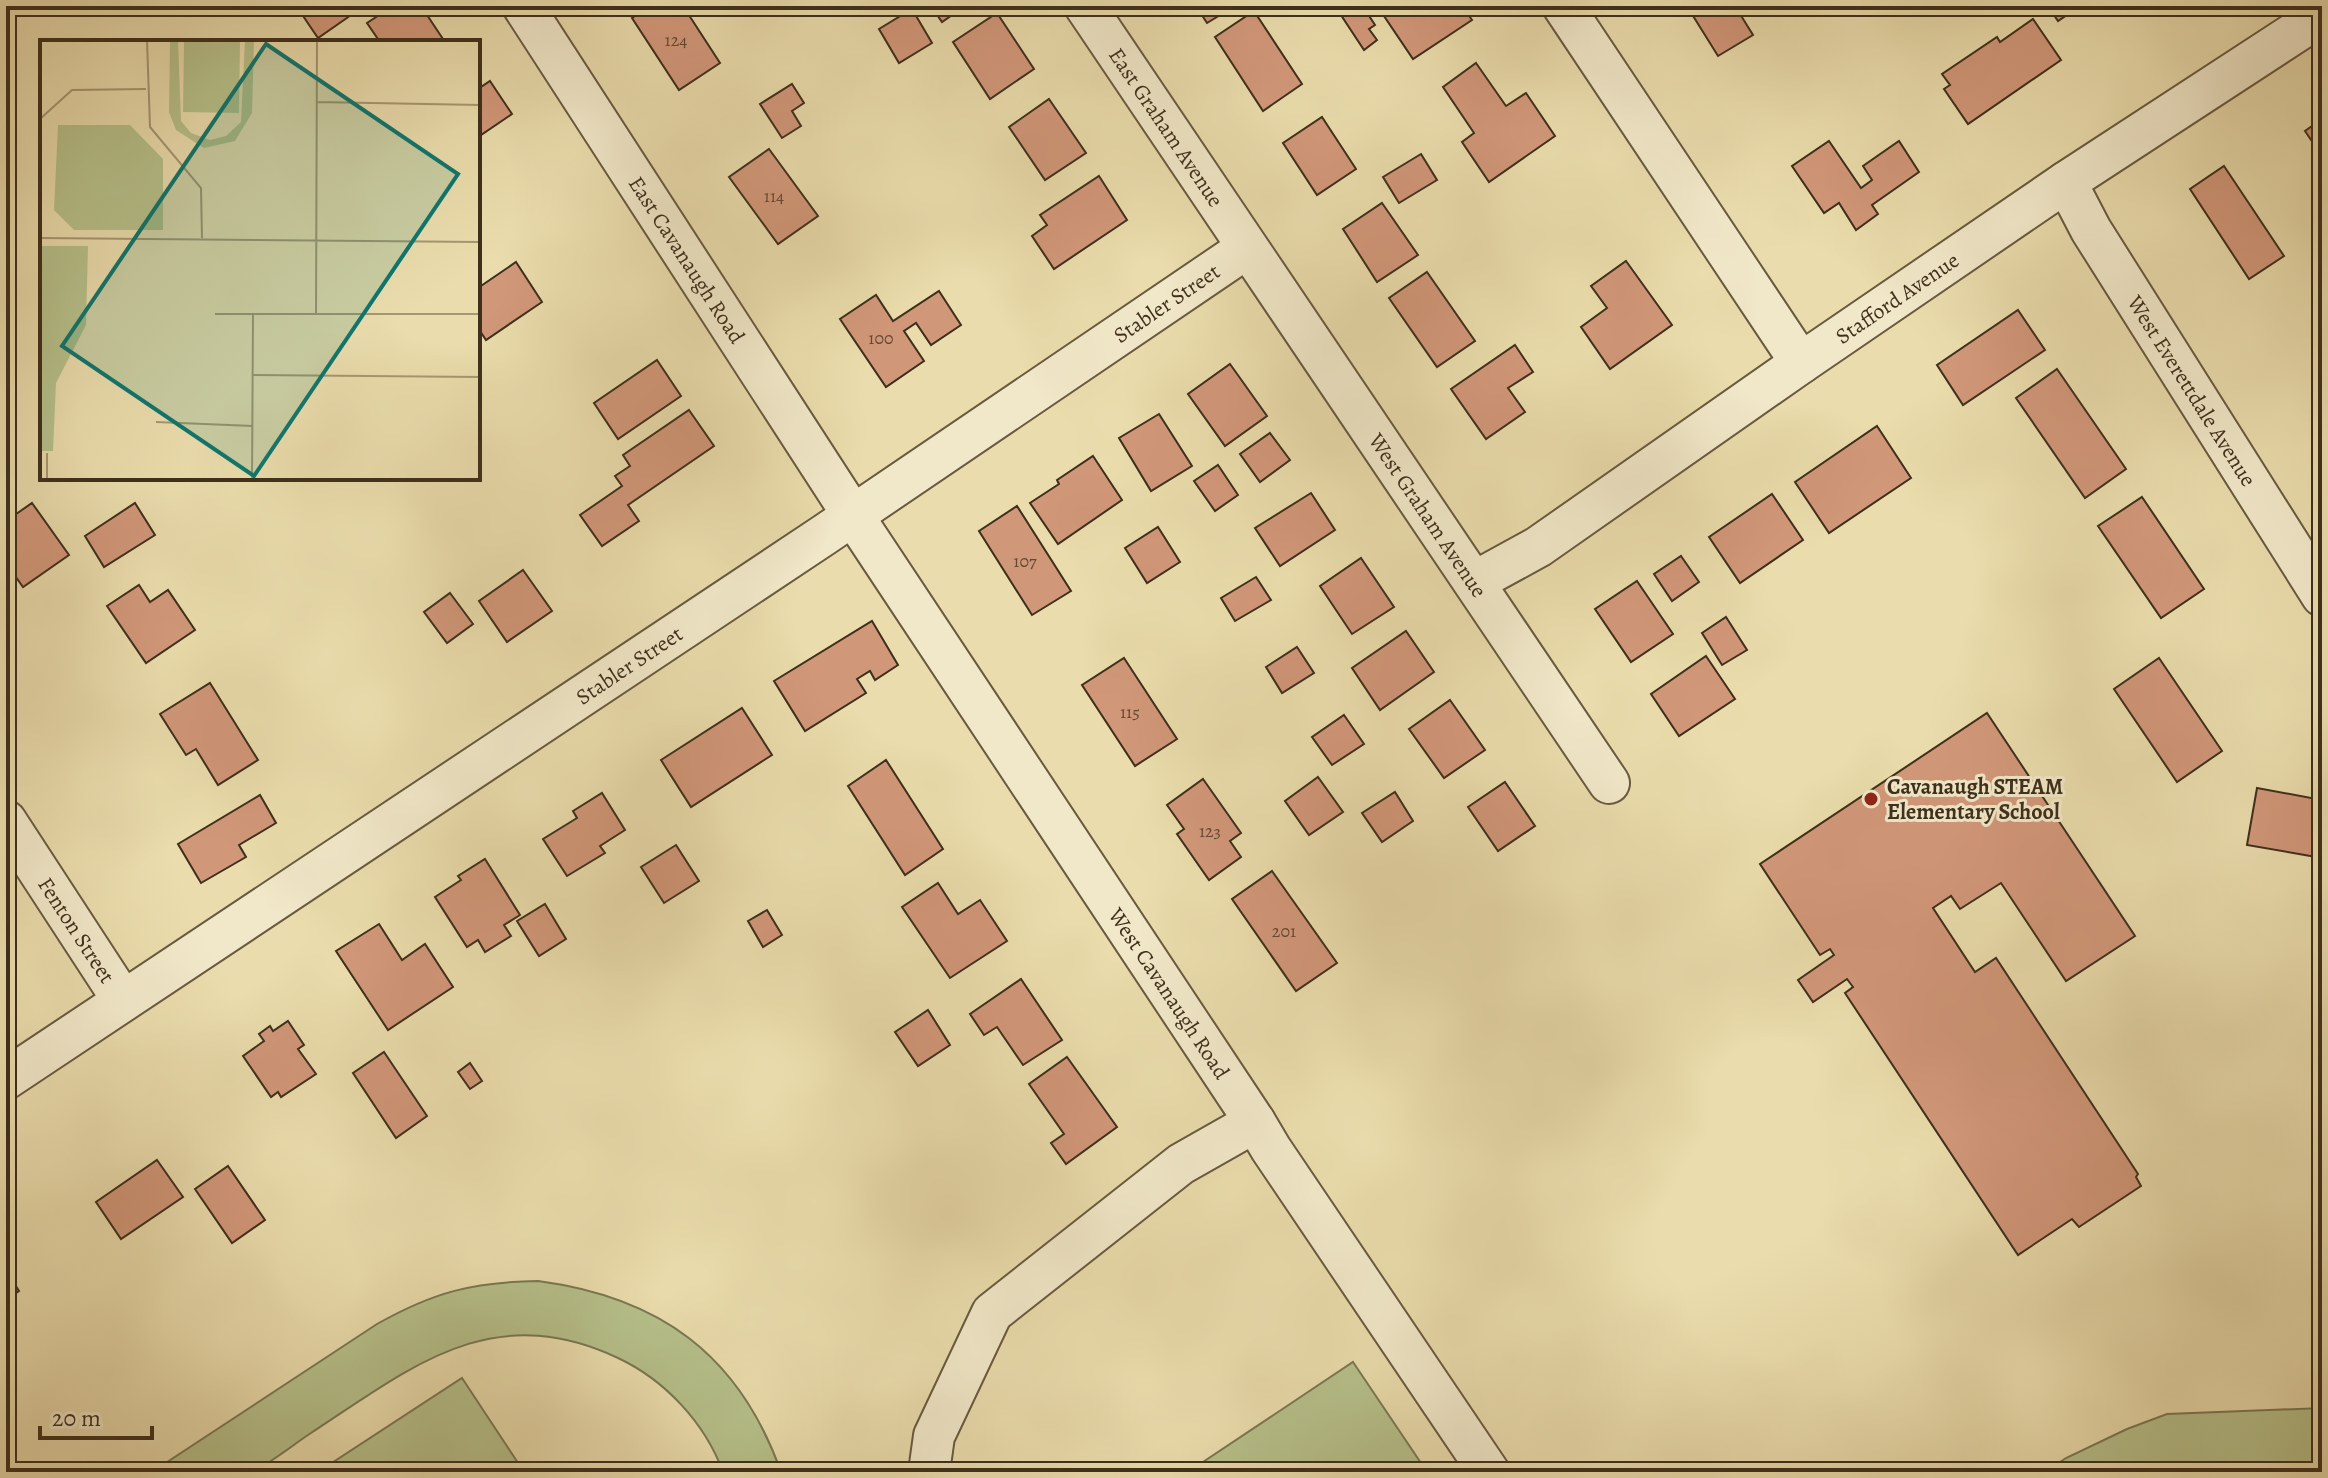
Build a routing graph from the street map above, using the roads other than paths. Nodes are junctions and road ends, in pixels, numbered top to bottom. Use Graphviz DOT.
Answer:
graph roads {
  1 [pos="523,6"];
  2 [pos="1085,6"];
  3 [pos="1563,6"];
  4 [pos="2322,15"];
  5 [pos="2066,182"];
  6 [pos="1247,248"];
  7 [pos="1801,363"];
  8 [pos="852,514"];
  9 [pos="1474,582"];
  10 [pos="2322,596"];
  11 [pos="1609,783"];
  12 [pos="6,821"];
  13 [pos="122,999"];
  14 [pos="6,1079"];
  15 [pos="1255,1122"];
  16 [pos="929,1472"];
  17 [pos="1489,1472"];
  1 -- 8 [label="street, East Cavanaugh Road"];
  2 -- 6 [label="street, East Graham Avenue"];
  3 -- 7 [label="street"];
  4 -- 5 [label="street, Stafford Avenue"];
  5 -- 7 [label="street, Stafford Avenue"];
  5 -- 10 [label="street, West Everettdale Avenue"];
  6 -- 8 [label="street, Stabler Street"];
  6 -- 9 [label="street, West Graham Avenue"];
  7 -- 9 [label="street, Stafford Avenue"];
  8 -- 13 [label="street, Stabler Street"];
  8 -- 15 [label="street, West Cavanaugh Road"];
  9 -- 11 [label="street, West Graham Avenue"];
  12 -- 13 [label="street, Fenton Street"];
  13 -- 14 [label="street, Stabler Street"];
  15 -- 16 [label="street"];
  15 -- 17 [label="street, West Cavanaugh Road"];
}
